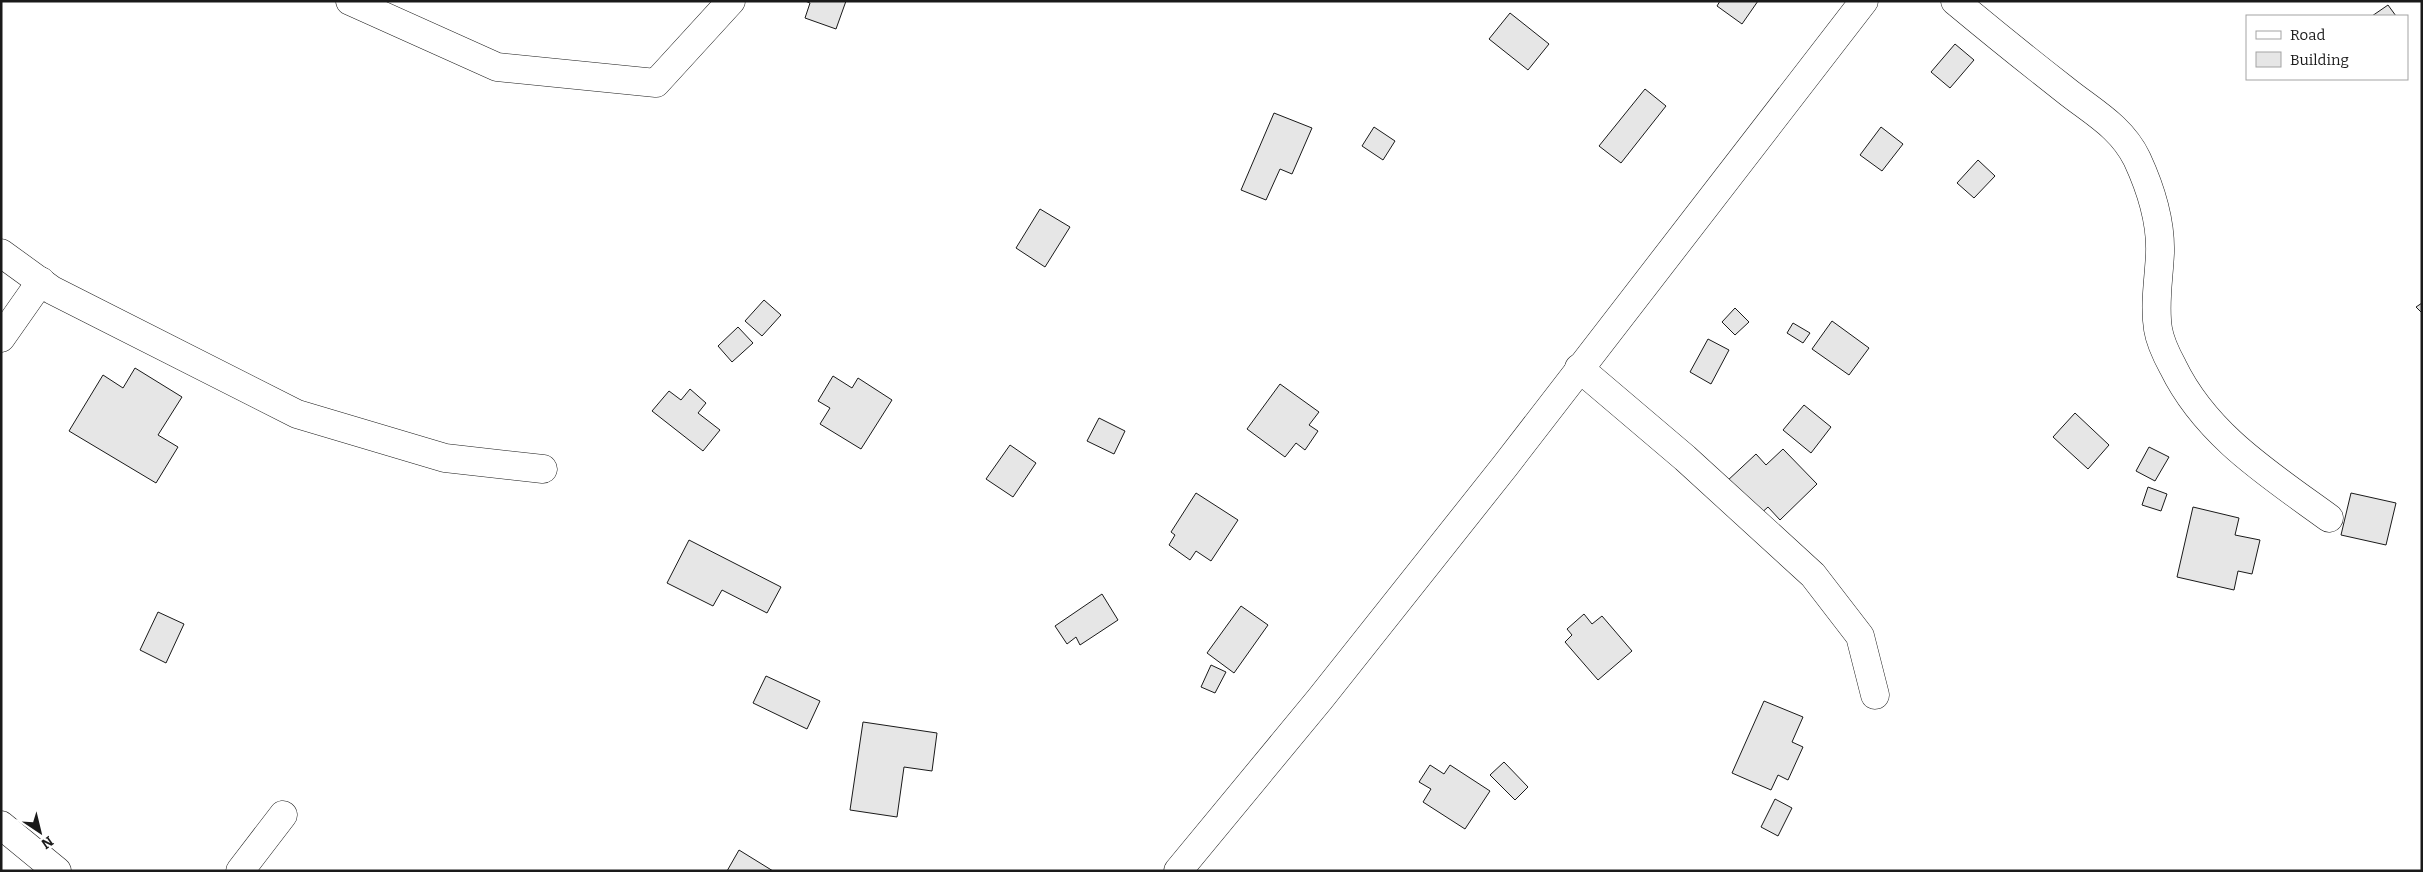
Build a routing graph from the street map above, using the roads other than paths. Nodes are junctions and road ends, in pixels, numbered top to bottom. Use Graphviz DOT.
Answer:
graph roads {
  1 [pos="350,1"];
  2 [pos="731,1"];
  3 [pos="1864,1"];
  4 [pos="1955,1"];
  5 [pos="1,253"];
  6 [pos="41,281"];
  7 [pos="1,338"];
  8 [pos="1579,368"];
  9 [pos="543,469"];
  10 [pos="2329,518"];
  11 [pos="1875,695"];
  12 [pos="284,815"];
  13 [pos="1,825"];
  14 [pos="57,871"];
  15 [pos="240,871"];
  16 [pos="1178,871"];
  1 -- 2 [label="street"];
  3 -- 8 [label="street"];
  4 -- 10 [label="street"];
  5 -- 6 [label="street"];
  6 -- 7 [label="street"];
  6 -- 9 [label="street"];
  8 -- 11 [label="street"];
  8 -- 16 [label="street"];
  12 -- 15 [label="street"];
  13 -- 14 [label="street"];
}
